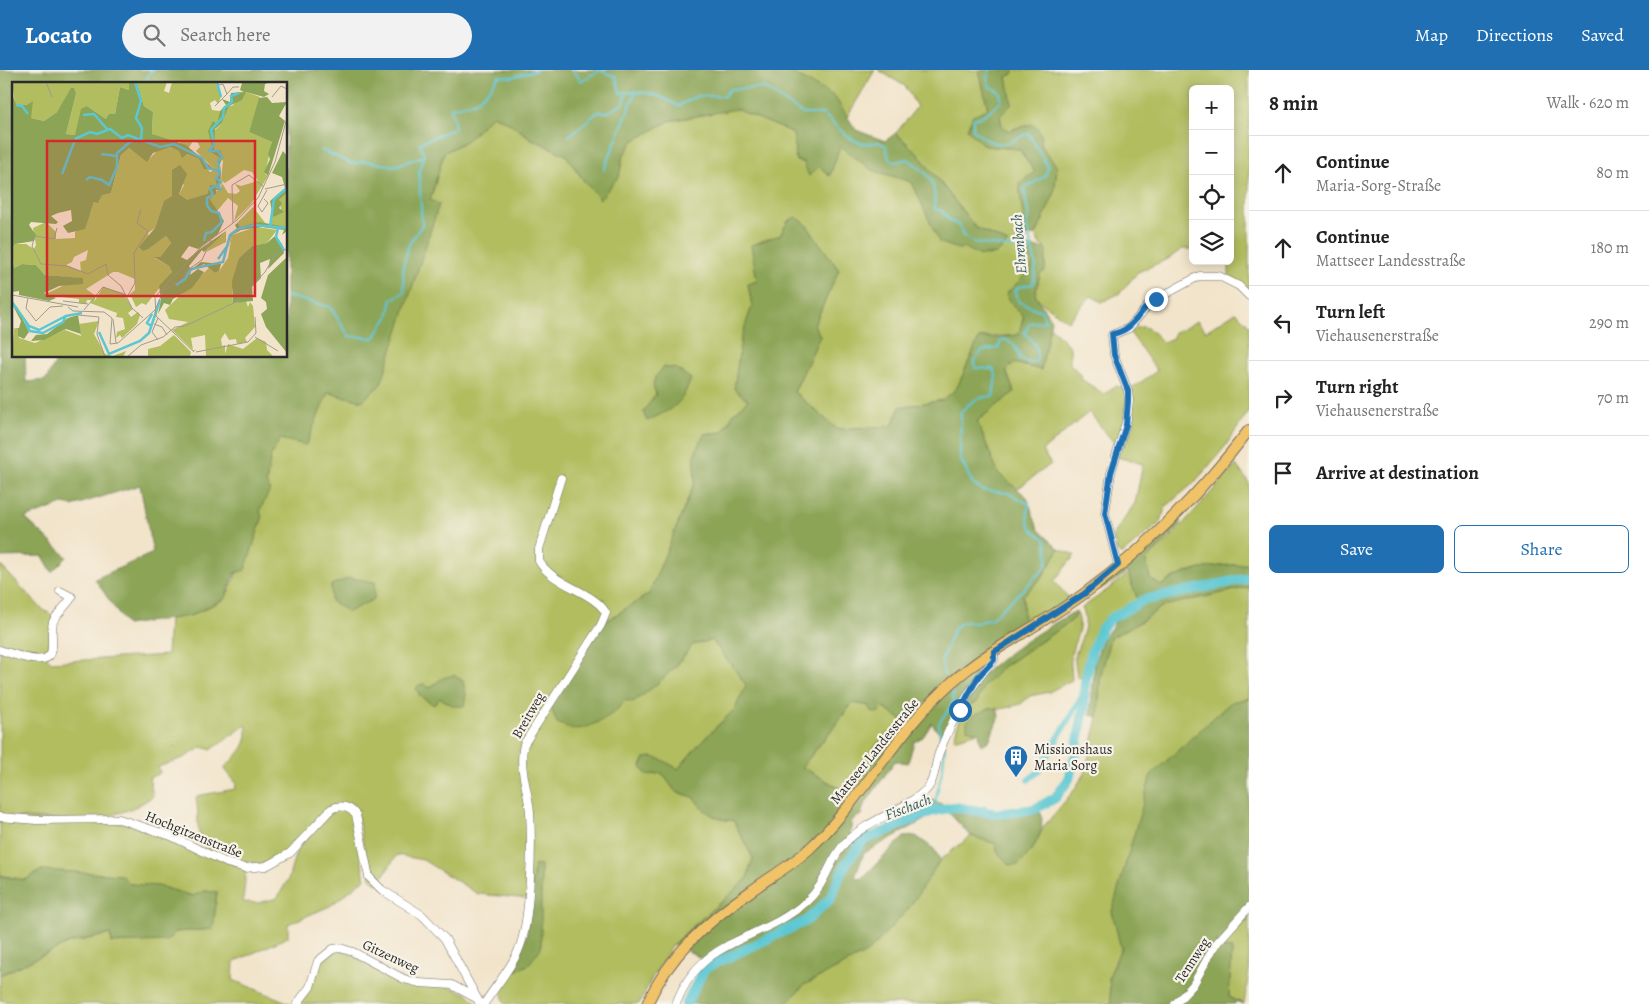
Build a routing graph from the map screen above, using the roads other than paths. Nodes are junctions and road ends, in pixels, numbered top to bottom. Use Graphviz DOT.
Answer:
graph roads {
  1 [pos="1249,296"];
  2 [pos="1249,430"];
  3 [pos="561,478"];
  4 [pos="1118,565"];
  5 [pos="60,591"];
  6 [pos="0,650"];
  7 [pos="994,652"];
  8 [pos="0,817"];
  9 [pos="1249,907"];
  10 [pos="474,997"];
  11 [pos="297,1004"];
  12 [pos="480,1004"];
  13 [pos="484,1004"];
  14 [pos="647,1004"];
  15 [pos="676,1004"];
  16 [pos="1175,1004"];
  1 -- 4 [label="street"];
  2 -- 4 [label="main road, Mattseer Landesstraße"];
  3 -- 13 [label="street, Breitweg"];
  4 -- 7 [label="main road, Mattseer Landesstraße"];
  5 -- 6 [label="street"];
  7 -- 14 [label="main road, Mattseer Landesstraße"];
  7 -- 15 [label="street"];
  8 -- 10 [label="street, Hochgitzenstraße"];
  9 -- 16 [label="street, Tennweg"];
  10 -- 11 [label="street, Gitzenweg"];
  10 -- 12 [label="street, Hochgitzenstraße"];
}
